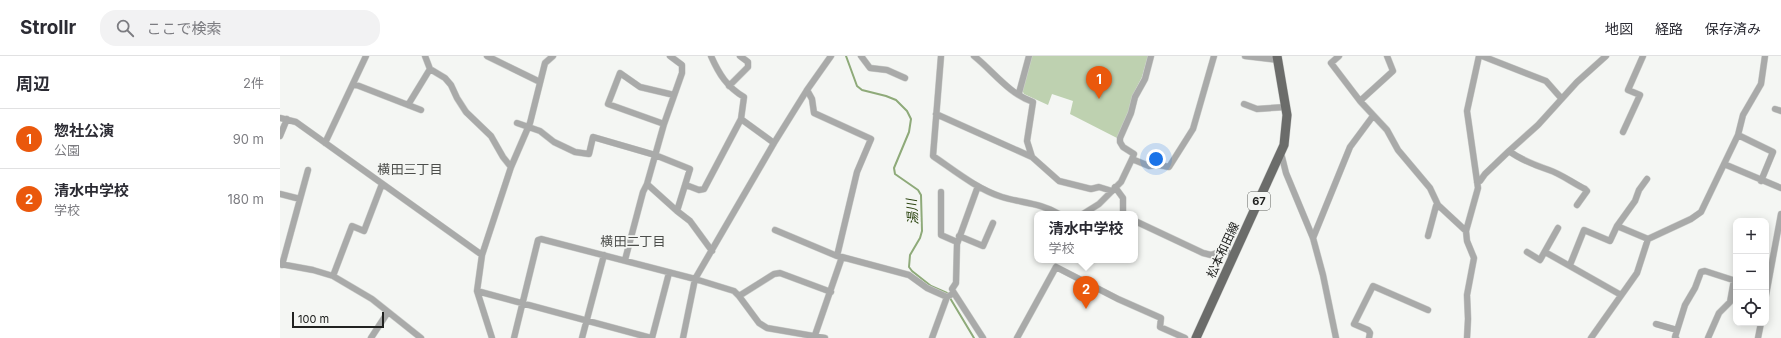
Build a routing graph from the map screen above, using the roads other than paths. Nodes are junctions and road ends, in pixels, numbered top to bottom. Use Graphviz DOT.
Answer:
graph roads {
  1 [pos="366,56"];
  2 [pos="425,56"];
  3 [pos="487,56"];
  4 [pos="553,56"];
  5 [pos="670,56"];
  6 [pos="712,56"];
  7 [pos="740,56"];
  8 [pos="831,56"];
  9 [pos="861,56"];
  10 [pos="941,56"];
  11 [pos="974,56"];
  12 [pos="1029,56"];
  13 [pos="1151,56"];
  14 [pos="1214,56"];
  15 [pos="1245,56"];
  16 [pos="1339,56"];
  17 [pos="1387,56"];
  18 [pos="1480,56"];
  19 [pos="1606,56"];
  20 [pos="1643,56"];
  21 [pos="1765,56"];
  22 [pos="1277,58"];
  23 [pos="430,69"];
  24 [pos="905,78"];
  25 [pos="540,82"];
  26 [pos="354,84"];
  27 [pos="730,86"];
  28 [pos="807,90"];
  29 [pos="1019,93"];
  30 [pos="674,95"];
  31 [pos="1561,98"];
  32 [pos="1360,101"];
  33 [pos="1244,104"];
  34 [pos="408,105"];
  35 [pos="1286,107"];
  36 [pos="421,110"];
  37 [pos="280,111"];
  38 [pos="936,114"];
  39 [pos="1373,116"];
  40 [pos="283,118"];
  41 [pos="740,119"];
  42 [pos="517,123"];
  43 [pos="664,124"];
  44 [pos="529,127"];
  45 [pos="1623,132"];
  46 [pos="1738,135"];
  47 [pos="280,136"];
  48 [pos="325,143"];
  49 [pos="774,143"];
  50 [pos="1509,151"];
  51 [pos="1281,153"];
  52 [pos="655,155"];
  53 [pos="1032,157"];
  54 [pos="1132,159"];
  55 [pos="1724,164"];
  56 [pos="511,167"];
  57 [pos="308,170"];
  58 [pos="1647,179"];
  59 [pos="1761,181"];
  60 [pos="1477,182"];
  61 [pos="382,184"];
  62 [pos="647,184"];
  63 [pos="686,185"];
  64 [pos="978,186"];
  65 [pos="1781,188"];
  66 [pos="1113,189"];
  67 [pos="941,192"];
  68 [pos="280,194"];
  69 [pos="300,200"];
  70 [pos="1438,205"];
  71 [pos="1577,205"];
  72 [pos="677,211"];
  73 [pos="1053,211"];
  74 [pos="1088,211"];
  75 [pos="1123,211"];
  76 [pos="1781,214"];
  77 [pos="1138,222"];
  78 [pos="993,223"];
  79 [pos="1617,226"];
  80 [pos="1558,228"];
  81 [pos="775,230"];
  82 [pos="1466,231"];
  83 [pos="1428,236"];
  84 [pos="1313,238"];
  85 [pos="1648,238"];
  86 [pos="958,239"];
  87 [pos="712,251"];
  88 [pos="1527,252"];
  89 [pos="1545,252"];
  90 [pos="482,255"];
  91 [pos="604,255"];
  92 [pos="840,256"];
  93 [pos="1234,257"];
  94 [pos="625,260"];
  95 [pos="281,264"];
  96 [pos="1570,265"];
  97 [pos="669,273"];
  98 [pos="333,276"];
  99 [pos="695,279"];
  100 [pos="1733,280"];
  101 [pos="1733,289"];
  102 [pos="1766,290"];
  103 [pos="477,291"];
  104 [pos="831,292"];
  105 [pos="950,295"];
  106 [pos="1621,295"];
  107 [pos="739,296"];
  108 [pos="522,302"];
  109 [pos="1428,310"];
  110 [pos="388,312"];
  111 [pos="586,321"];
  112 [pos="1656,324"];
  113 [pos="1760,326"];
  114 [pos="1677,330"];
  115 [pos="815,337"];
  116 [pos="1370,337"];
  117 [pos="371,338"];
  118 [pos="421,338"];
  119 [pos="492,338"];
  120 [pos="514,338"];
  121 [pos="582,338"];
  122 [pos="651,338"];
  123 [pos="683,338"];
  124 [pos="825,338"];
  125 [pos="932,338"];
  126 [pos="983,338"];
  127 [pos="1017,338"];
  128 [pos="1185,338"];
  129 [pos="1196,338"];
  130 [pos="1336,338"];
  131 [pos="1467,338"];
  132 [pos="1591,338"];
  133 [pos="1676,338"];
  134 [pos="1708,338"];
  135 [pos="1758,338"];
  1 -- 26 [label="street"];
  2 -- 23 [label="street"];
  3 -- 25 [label="street"];
  4 -- 25 [label="street"];
  5 -- 30 [label="street"];
  6 -- 27 [label="street"];
  7 -- 27 [label="street"];
  8 -- 28 [label="street"];
  9 -- 24 [label="street"];
  10 -- 38 [label="street"];
  11 -- 29 [label="street"];
  12 -- 29 [label="street"];
  13 -- 54 [label="street"];
  14 -- 54 [label="street"];
  15 -- 22 [label="street"];
  16 -- 32 [label="street"];
  17 -- 32 [label="street"];
  18 -- 31 [label="street"];
  18 -- 60 [label="street"];
  19 -- 31 [label="street"];
  20 -- 45 [label="street"];
  21 -- 46 [label="street"];
  22 -- 35 [label="main road, 松本和田線 / 67"];
  23 -- 34 [label="street"];
  23 -- 56 [label="street"];
  25 -- 44 [label="street"];
  26 -- 34 [label="street"];
  26 -- 48 [label="street"];
  27 -- 41 [label="street"];
  28 -- 49 [label="street"];
  28 -- 92 [label="street"];
  29 -- 53 [label="street"];
  30 -- 43 [label="street"];
  30 -- 43 [label="street"];
  31 -- 50 [label="street"];
  32 -- 39 [label="street"];
  33 -- 35 [label="street"];
  34 -- 36 [label="street"];
  35 -- 51 [label="main road, 松本和田線 / 67"];
  37 -- 40 [label="street"];
  38 -- 53 [label="street"];
  38 -- 64 [label="street"];
  39 -- 70 [label="street"];
  39 -- 84 [label="street"];
  40 -- 47 [label="street"];
  40 -- 48 [label="street"];
  41 -- 49 [label="street"];
  41 -- 63 [label="street"];
  42 -- 44 [label="street"];
  43 -- 52 [label="street"];
  44 -- 52 [label="street"];
  44 -- 56 [label="street"];
  46 -- 55 [label="street"];
  46 -- 59 [label="street"];
  48 -- 61 [label="street"];
  49 -- 87 [label="street"];
  50 -- 60 [label="street"];
  50 -- 71 [label="street"];
  51 -- 84 [label="street"];
  51 -- 93 [label="main road, 松本和田線 / 67"];
  52 -- 62 [label="street"];
  52 -- 63 [label="street"];
  53 -- 66 [label="street"];
  54 -- 66 [label="street"];
  55 -- 59 [label="street"];
  55 -- 85 [label="street"];
  56 -- 90 [label="street"];
  57 -- 69 [label="street"];
  58 -- 79 [label="street"];
  59 -- 65 [label="street"];
  60 -- 82 [label="street"];
  61 -- 90 [label="street"];
  61 -- 98 [label="street"];
  62 -- 72 [label="street"];
  62 -- 94 [label="street"];
  63 -- 72 [label="street"];
  64 -- 73 [label="street"];
  64 -- 86 [label="street"];
  66 -- 74 [label="street"];
  66 -- 75 [label="street"];
  67 -- 86 [label="street"];
  68 -- 69 [label="street"];
  69 -- 95 [label="street"];
  70 -- 82 [label="street"];
  70 -- 83 [label="street"];
  72 -- 87 [label="street"];
  76 -- 102 [label="street"];
  77 -- 93 [label="street"];
  78 -- 86 [label="street"];
  79 -- 85 [label="street"];
  79 -- 96 [label="street"];
  80 -- 89 [label="street"];
  81 -- 92 [label="street"];
  82 -- 131 [label="street"];
  84 -- 130 [label="street"];
  85 -- 106 [label="street"];
  86 -- 105 [label="street"];
  87 -- 99 [label="street"];
  88 -- 89 [label="street"];
  89 -- 96 [label="street"];
  90 -- 103 [label="street"];
  91 -- 94 [label="street"];
  91 -- 108 [label="street"];
  91 -- 111 [label="street"];
  92 -- 104 [label="street"];
  92 -- 105 [label="street"];
  93 -- 129 [label="main road, 松本和田線 / 67"];
  94 -- 97 [label="street"];
  95 -- 98 [label="street"];
  96 -- 106 [label="street"];
  97 -- 99 [label="street"];
  97 -- 122 [label="street"];
  98 -- 110 [label="street"];
  99 -- 107 [label="street"];
  99 -- 123 [label="street"];
  100 -- 114 [label="street"];
  101 -- 134 [label="street"];
  103 -- 108 [label="street"];
  103 -- 119 [label="street"];
  104 -- 107 [label="street"];
  104 -- 115 [label="street"];
  105 -- 125 [label="street"];
  105 -- 126 [label="street"];
  106 -- 132 [label="street"];
  107 -- 115 [label="street"];
  108 -- 111 [label="street"];
  108 -- 120 [label="street"];
  109 -- 116 [label="street"];
  110 -- 117 [label="street"];
  110 -- 118 [label="street"];
  111 -- 121 [label="street"];
  111 -- 122 [label="street"];
  112 -- 114 [label="street"];
  113 -- 135 [label="street"];
  114 -- 133 [label="street"];
  115 -- 124 [label="street"];
  127 -- 128 [label="street"];
}
